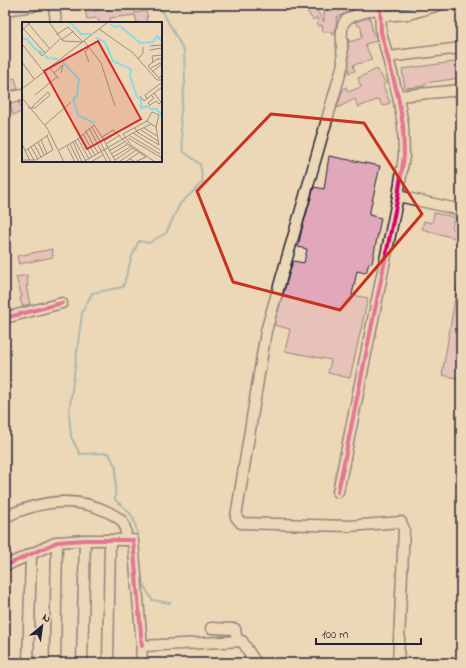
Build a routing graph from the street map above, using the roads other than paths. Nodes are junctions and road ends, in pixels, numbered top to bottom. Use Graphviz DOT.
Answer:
graph roads {
  1 [pos="33,5"];
  2 [pos="54,5"];
  3 [pos="439,5"];
  4 [pos="5,9"];
  5 [pos="380,10"];
  6 [pos="56,22"];
  7 [pos="461,48"];
  8 [pos="388,57"];
  9 [pos="461,90"];
  10 [pos="22,96"];
  11 [pos="398,96"];
  12 [pos="5,98"];
  13 [pos="398,196"];
  14 [pos="461,210"];
  15 [pos="62,303"];
  16 [pos="5,318"];
  17 [pos="338,492"];
  18 [pos="5,517"];
  19 [pos="85,540"];
  20 [pos="110,540"];
  21 [pos="126,540"];
  22 [pos="57,542"];
  23 [pos="31,555"];
  24 [pos="5,566"];
  25 [pos="211,628"];
  26 [pos="239,641"];
  27 [pos="142,646"];
  28 [pos="28,663"];
  29 [pos="55,663"];
  30 [pos="82,663"];
  31 [pos="108,663"];
  32 [pos="141,663"];
  33 [pos="256,663"];
  34 [pos="398,663"];
  1 -- 4 [label="main road"];
  2 -- 6 [label="street"];
  3 -- 5 [label="street"];
  5 -- 8 [label="street"];
  5 -- 34 [label="street"];
  7 -- 8 [label="street"];
  8 -- 11 [label="street"];
  9 -- 11 [label="street"];
  10 -- 12 [label="street"];
  11 -- 13 [label="street"];
  13 -- 14 [label="street"];
  13 -- 17 [label="street"];
  15 -- 16 [label="street"];
  18 -- 21 [label="street"];
  19 -- 20 [label="street"];
  19 -- 22 [label="street"];
  19 -- 30 [label="street"];
  20 -- 21 [label="street"];
  20 -- 31 [label="street"];
  21 -- 27 [label="street"];
  22 -- 23 [label="street"];
  22 -- 29 [label="street"];
  23 -- 24 [label="street"];
  23 -- 28 [label="street"];
  25 -- 26 [label="street"];
  26 -- 27 [label="street"];
  26 -- 33 [label="street"];
  27 -- 32 [label="street"];
}
